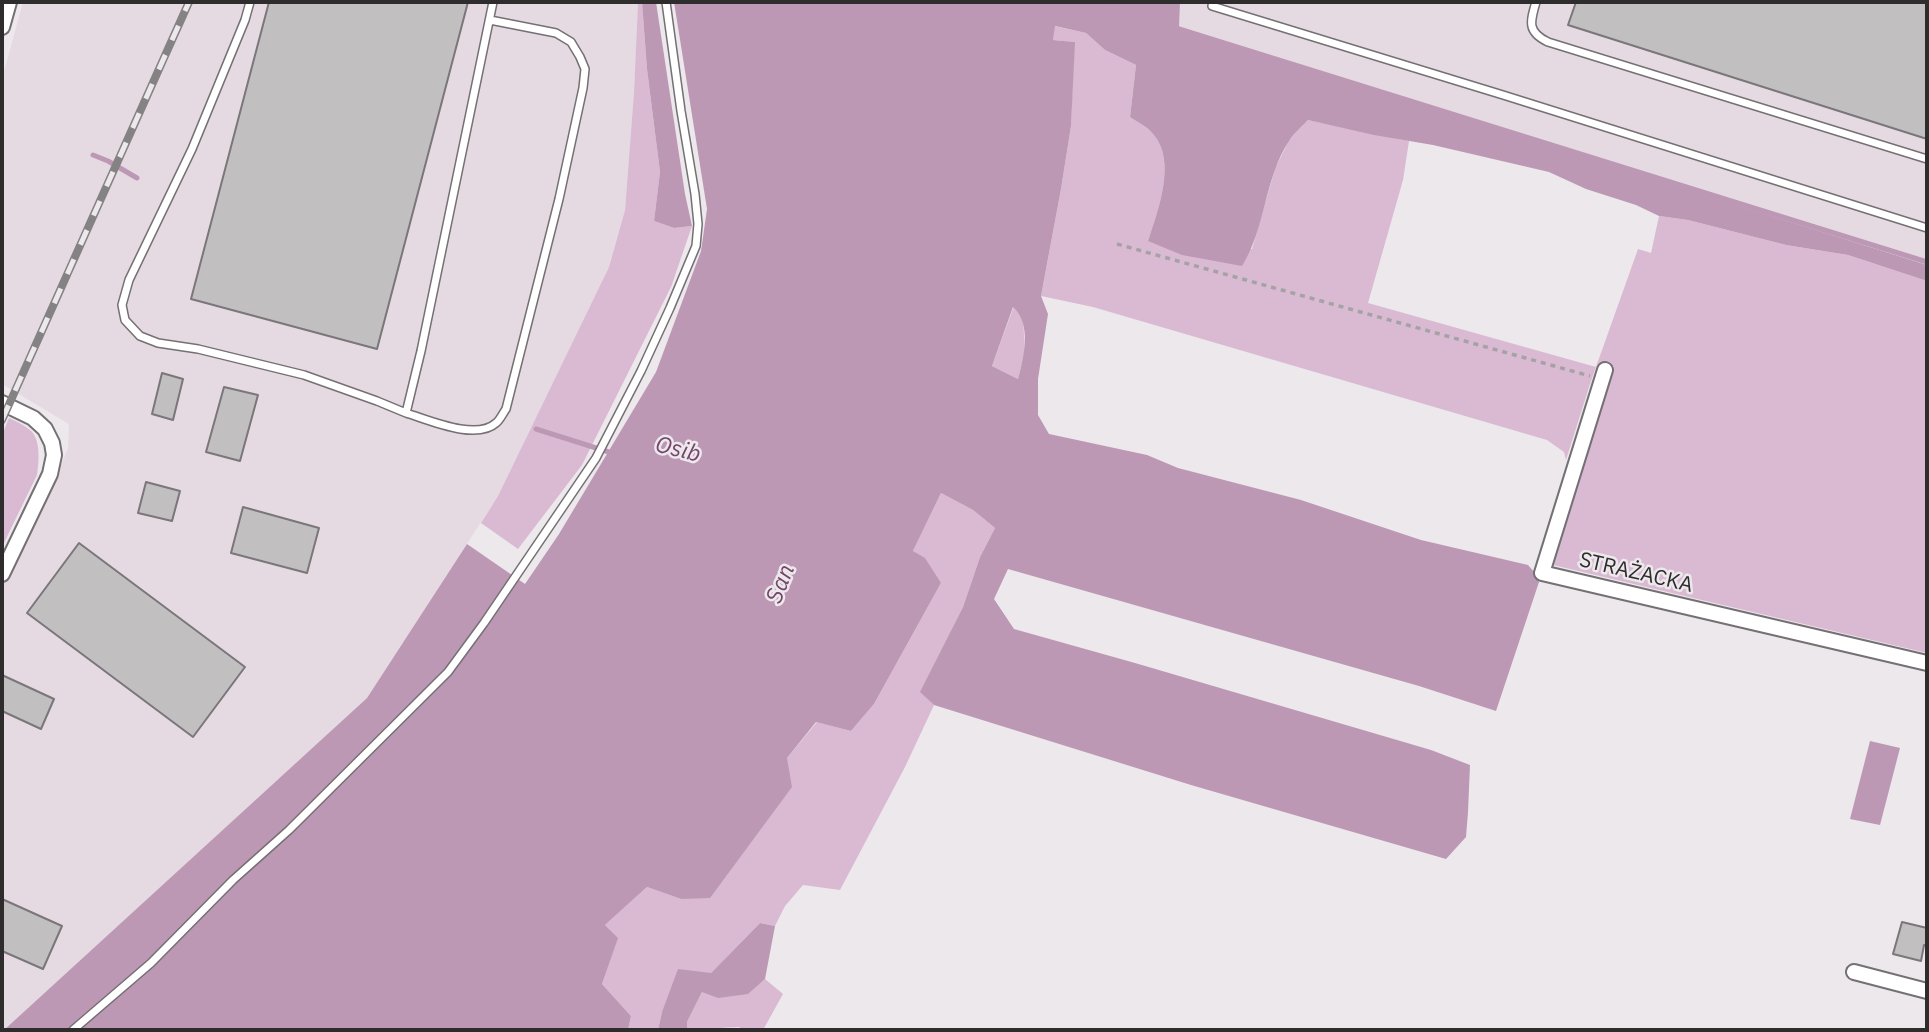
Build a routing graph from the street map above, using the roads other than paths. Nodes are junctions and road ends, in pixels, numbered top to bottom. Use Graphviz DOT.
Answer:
graph roads {
  1 [pos="9,2"];
  2 [pos="250,2"];
  3 [pos="493,2"];
  4 [pos="666,2"];
  5 [pos="1213,2"];
  6 [pos="1536,2"];
  7 [pos="490,20"];
  8 [pos="2,27"];
  9 [pos="1927,159"];
  10 [pos="1927,228"];
  11 [pos="1604,374"];
  12 [pos="2,403"];
  13 [pos="406,413"];
  14 [pos="2,574"];
  15 [pos="1927,663"];
  16 [pos="1854,972"];
  17 [pos="1927,991"];
  18 [pos="73,1030"];
  1 -- 8 [label="street"];
  2 -- 13 [label="lane"];
  3 -- 7 [label="lane"];
  4 -- 18 [label="lane"];
  5 -- 10 [label="lane"];
  6 -- 9 [label="lane"];
  7 -- 13 [label="lane"];
  7 -- 13 [label="lane"];
  11 -- 15 [label="street, STRAŻACKA"];
  12 -- 14 [label="street"];
  16 -- 17 [label="street"];
}
